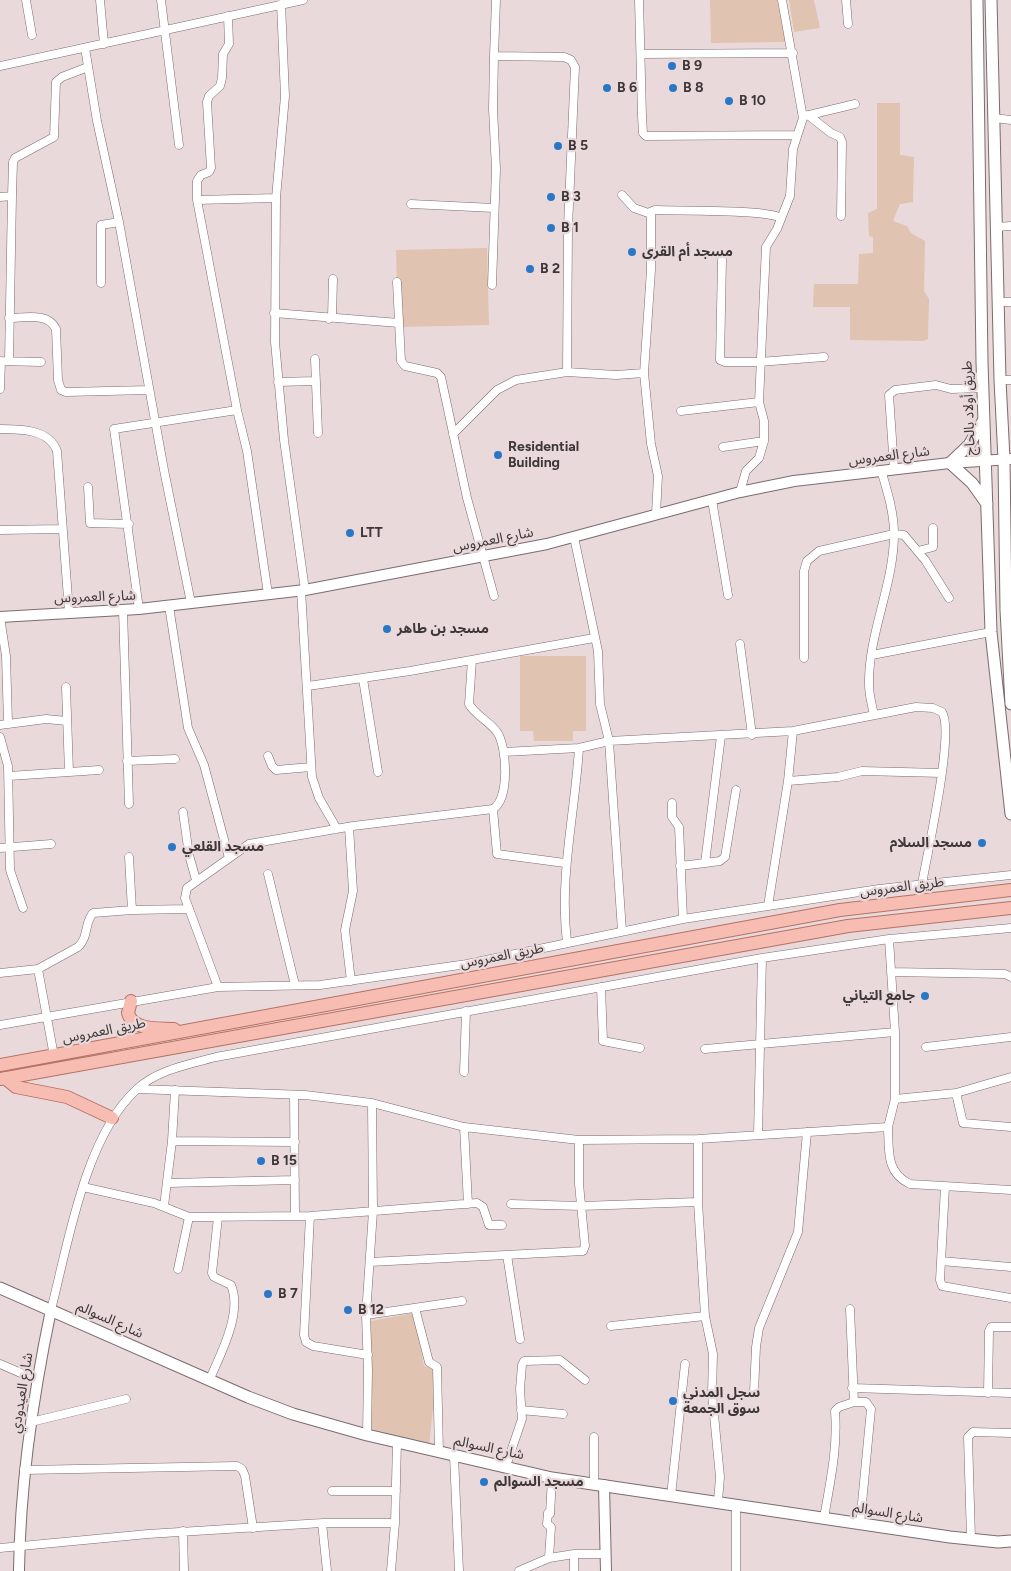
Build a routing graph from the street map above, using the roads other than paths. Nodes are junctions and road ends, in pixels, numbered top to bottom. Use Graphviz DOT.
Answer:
graph roads {
  1 [pos="26,0"];
  2 [pos="100,0"];
  3 [pos="161,0"];
  4 [pos="303,0"];
  5 [pos="496,0"];
  6 [pos="639,0"];
  7 [pos="782,0"];
  8 [pos="846,0"];
  9 [pos="976,0"];
  10 [pos="991,0"];
  11 [pos="281,4"];
  12 [pos="228,16"];
  13 [pos="848,24"];
  14 [pos="165,31"];
  15 [pos="32,35"];
  16 [pos="104,44"];
  17 [pos="86,48"];
  18 [pos="793,52"];
  19 [pos="641,54"];
  20 [pos="494,56"];
  21 [pos="0,66"];
  22 [pos="88,67"];
  23 [pos="855,104"];
  24 [pos="805,116"];
  25 [pos="994,118"];
  26 [pos="1011,120"];
  27 [pos="797,135"];
  28 [pos="179,145"];
  29 [pos="622,195"];
  30 [pos="12,196"];
  31 [pos="0,197"];
  32 [pos="276,198"];
  33 [pos="197,200"];
  34 [pos="411,204"];
  35 [pos="494,208"];
  36 [pos="652,214"];
  37 [pos="841,216"];
  38 [pos="781,218"];
  39 [pos="119,222"];
  40 [pos="1011,226"];
  41 [pos="996,227"];
  42 [pos="722,260"];
  43 [pos="333,279"];
  44 [pos="397,282"];
  45 [pos="101,283"];
  46 [pos="492,285"];
  47 [pos="998,302"];
  48 [pos="1011,302"];
  49 [pos="274,313"];
  50 [pos="9,318"];
  51 [pos="329,319"];
  52 [pos="398,323"];
  53 [pos="824,357"];
  54 [pos="315,359"];
  55 [pos="3,361"];
  56 [pos="41,362"];
  57 [pos="759,362"];
  58 [pos="567,372"];
  59 [pos="644,373"];
  60 [pos="1006,380"];
  61 [pos="315,381"];
  62 [pos="278,382"];
  63 [pos="983,388"];
  64 [pos="0,389"];
  65 [pos="149,390"];
  66 [pos="759,402"];
  67 [pos="237,410"];
  68 [pos="681,411"];
  69 [pos="1003,418"];
  70 [pos="984,419"];
  71 [pos="155,422"];
  72 [pos="0,429"];
  73 [pos="1011,430"];
  74 [pos="318,433"];
  75 [pos="453,434"];
  76 [pos="764,441"];
  77 [pos="723,447"];
  78 [pos="986,459"];
  79 [pos="1008,459"];
  80 [pos="950,463"];
  81 [pos="894,468"];
  82 [pos="881,470"];
  83 [pos="88,487"];
  84 [pos="740,492"];
  85 [pos="712,500"];
  86 [pos="1009,501"];
  87 [pos="988,505"];
  88 [pos="656,514"];
  89 [pos="129,524"];
  90 [pos="933,528"];
  91 [pos="61,529"];
  92 [pos="0,530"];
  93 [pos="894,534"];
  94 [pos="574,537"];
  95 [pos="918,551"];
  96 [pos="482,557"];
  97 [pos="1009,558"];
  98 [pos="303,590"];
  99 [pos="268,594"];
  100 [pos="728,595"];
  101 [pos="494,596"];
  102 [pos="949,598"];
  103 [pos="191,602"];
  104 [pos="169,606"];
  105 [pos="139,609"];
  106 [pos="123,610"];
  107 [pos="69,612"];
  108 [pos="0,617"];
  109 [pos="991,632"];
  110 [pos="594,638"];
  111 [pos="740,644"];
  112 [pos="872,656"];
  113 [pos="804,658"];
  114 [pos="472,660"];
  115 [pos="363,679"];
  116 [pos="308,686"];
  117 [pos="66,687"];
  118 [pos="1011,704"];
  119 [pos="874,715"];
  120 [pos="67,721"];
  121 [pos="4,724"];
  122 [pos="793,731"];
  123 [pos="752,735"];
  124 [pos="721,736"];
  125 [pos="0,737"];
  126 [pos="609,741"];
  127 [pos="578,748"];
  128 [pos="504,752"];
  129 [pos="268,756"];
  130 [pos="175,759"];
  131 [pos="127,761"];
  132 [pos="311,767"];
  133 [pos="100,770"];
  134 [pos="69,772"];
  135 [pos="378,772"];
  136 [pos="942,773"];
  137 [pos="9,776"];
  138 [pos="788,781"];
  139 [pos="736,790"];
  140 [pos="672,803"];
  141 [pos="129,804"];
  142 [pos="493,809"];
  143 [pos="184,812"];
  144 [pos="1011,814"];
  145 [pos="349,827"];
  146 [pos="337,829"];
  147 [pos="51,844"];
  148 [pos="0,848"];
  149 [pos="11,848"];
  150 [pos="129,857"];
  151 [pos="229,858"];
  152 [pos="705,863"];
  153 [pos="565,864"];
  154 [pos="680,866"];
  155 [pos="268,874"];
  156 [pos="1011,875"];
  157 [pos="196,880"];
  158 [pos="922,884"];
  159 [pos="1011,890"];
  160 [pos="768,906"];
  161 [pos="23,908"];
  162 [pos="189,908"];
  163 [pos="1011,908"];
  164 [pos="132,910"];
  165 [pos="683,919"];
  166 [pos="1011,928"];
  167 [pos="622,931"];
  168 [pos="889,939"];
  169 [pos="567,942"];
  170 [pos="762,958"];
  171 [pos="38,968"];
  172 [pos="891,972"];
  173 [pos="0,973"];
  174 [pos="1011,977"];
  175 [pos="351,981"];
  176 [pos="295,985"];
  177 [pos="218,987"];
  178 [pos="601,987"];
  179 [pos="132,1001"];
  180 [pos="466,1011"];
  181 [pos="48,1016"];
  182 [pos="0,1024"];
  183 [pos="192,1030"];
  184 [pos="894,1032"];
  185 [pos="1011,1037"];
  186 [pos="761,1044"];
  187 [pos="926,1047"];
  188 [pos="640,1048"];
  189 [pos="705,1049"];
  190 [pos="54,1056"];
  191 [pos="0,1058"];
  192 [pos="25,1061"];
  193 [pos="0,1065"];
  194 [pos="464,1072"];
  195 [pos="1011,1077"];
  196 [pos="2,1079"];
  197 [pos="137,1089"];
  198 [pos="174,1090"];
  199 [pos="956,1093"];
  200 [pos="294,1095"];
  201 [pos="895,1099"];
  202 [pos="372,1104"];
  203 [pos="112,1118"];
  204 [pos="464,1127"];
  205 [pos="888,1127"];
  206 [pos="1011,1127"];
  207 [pos="806,1132"];
  208 [pos="758,1135"];
  209 [pos="698,1139"];
  210 [pos="579,1140"];
  211 [pos="172,1141"];
  212 [pos="295,1142"];
  213 [pos="295,1180"];
  214 [pos="168,1183"];
  215 [pos="83,1187"];
  216 [pos="945,1187"];
  217 [pos="1011,1190"];
  218 [pos="698,1202"];
  219 [pos="468,1204"];
  220 [pos="511,1204"];
  221 [pos="164,1206"];
  222 [pos="581,1206"];
  223 [pos="373,1211"];
  224 [pos="295,1216"];
  225 [pos="310,1216"];
  226 [pos="189,1217"];
  227 [pos="218,1217"];
  228 [pos="502,1224"];
  229 [pos="507,1255"];
  230 [pos="941,1261"];
  231 [pos="370,1262"];
  232 [pos="1011,1267"];
  233 [pos="178,1269"];
  234 [pos="0,1288"];
  235 [pos="1011,1298"];
  236 [pos="462,1301"];
  237 [pos="415,1308"];
  238 [pos="850,1309"];
  239 [pos="51,1310"];
  240 [pos="366,1315"];
  241 [pos="704,1316"];
  242 [pos="611,1326"];
  243 [pos="1011,1327"];
  244 [pos="520,1339"];
  245 [pos="368,1354"];
  246 [pos="0,1364"];
  247 [pos="685,1364"];
  248 [pos="36,1380"];
  249 [pos="586,1380"];
  250 [pos="209,1381"];
  251 [pos="852,1388"];
  252 [pos="754,1392"];
  253 [pos="988,1393"];
  254 [pos="1011,1393"];
  255 [pos="126,1399"];
  256 [pos="854,1402"];
  257 [pos="521,1410"];
  258 [pos="563,1414"];
  259 [pos="30,1422"];
  260 [pos="1011,1433"];
  261 [pos="367,1435"];
  262 [pos="594,1437"];
  263 [pos="397,1442"];
  264 [pos="439,1452"];
  265 [pos="454,1456"];
  266 [pos="506,1466"];
  267 [pos="24,1470"];
  268 [pos="552,1478"];
  269 [pos="599,1485"];
  270 [pos="332,1491"];
  271 [pos="396,1491"];
  272 [pos="671,1496"];
  273 [pos="718,1501"];
  274 [pos="736,1504"];
  275 [pos="824,1518"];
  276 [pos="322,1523"];
  277 [pos="396,1523"];
  278 [pos="860,1524"];
  279 [pos="253,1528"];
  280 [pos="183,1532"];
  281 [pos="971,1539"];
  282 [pos="1011,1541"];
  283 [pos="998,1542"];
  284 [pos="19,1545"];
  285 [pos="1011,1546"];
  286 [pos="0,1548"];
  287 [pos="574,1554"];
  288 [pos="605,1554"];
  289 [pos="549,1558"];
  290 [pos="19,1571"];
  291 [pos="184,1571"];
  292 [pos="327,1571"];
  293 [pos="391,1571"];
  294 [pos="459,1571"];
  295 [pos="520,1571"];
  296 [pos="574,1571"];
  297 [pos="606,1571"];
  298 [pos="736,1571"];
  1 -- 15 [label="street"];
  2 -- 16 [label="street"];
  3 -- 14 [label="street"];
  4 -- 11 [label="street"];
  5 -- 20 [label="street"];
  6 -- 19 [label="street"];
  7 -- 18 [label="street"];
  8 -- 13 [label="street"];
  9 -- 63 [label="main road, طريق أولاد بالحاج"];
  10 -- 25 [label="main road"];
  11 -- 12 [label="street"];
  11 -- 32 [label="street"];
  12 -- 14 [label="street"];
  12 -- 33 [label="street"];
  14 -- 16 [label="street"];
  14 -- 28 [label="street"];
  16 -- 17 [label="street"];
  17 -- 21 [label="street"];
  17 -- 22 [label="street"];
  18 -- 19 [label="street"];
  18 -- 24 [label="street"];
  19 -- 27 [label="street"];
  20 -- 35 [label="street"];
  20 -- 58 [label="street"];
  22 -- 30 [label="street"];
  22 -- 39 [label="street"];
  23 -- 24 [label="street"];
  24 -- 27 [label="street"];
  24 -- 37 [label="street"];
  25 -- 26 [label="street"];
  25 -- 41 [label="main road"];
  27 -- 38 [label="street"];
  29 -- 36 [label="street"];
  30 -- 31 [label="street"];
  30 -- 50 [label="street"];
  32 -- 33 [label="street"];
  32 -- 49 [label="street"];
  33 -- 67 [label="street"];
  34 -- 35 [label="street"];
  35 -- 46 [label="street"];
  36 -- 38 [label="street"];
  36 -- 59 [label="street"];
  38 -- 57 [label="street"];
  39 -- 45 [label="street"];
  39 -- 65 [label="street"];
  40 -- 41 [label="street"];
  41 -- 47 [label="main road"];
  42 -- 57 [label="street"];
  43 -- 51 [label="street"];
  44 -- 52 [label="street"];
  47 -- 48 [label="street"];
  47 -- 60 [label="main road"];
  49 -- 51 [label="street"];
  49 -- 62 [label="street"];
  50 -- 55 [label="street"];
  50 -- 65 [label="street"];
  51 -- 52 [label="street"];
  52 -- 75 [label="street"];
  53 -- 57 [label="street"];
  54 -- 61 [label="street"];
  55 -- 56 [label="street"];
  55 -- 64 [label="street"];
  57 -- 66 [label="street"];
  58 -- 59 [label="street"];
  58 -- 75 [label="street"];
  59 -- 88 [label="street"];
  60 -- 69 [label="main road"];
  61 -- 62 [label="street"];
  61 -- 74 [label="street"];
  62 -- 98 [label="street"];
  63 -- 70 [label="main road, طريق أولاد بالحاج"];
  63 -- 81 [label="street"];
  65 -- 71 [label="street"];
  66 -- 68 [label="street"];
  66 -- 76 [label="street"];
  67 -- 71 [label="street"];
  67 -- 99 [label="street"];
  69 -- 73 [label="main road"];
  69 -- 79 [label="main road"];
  70 -- 78 [label="main road, طريق أولاد بالحاج"];
  70 -- 80 [label="main road"];
  71 -- 89 [label="street"];
  71 -- 103 [label="street"];
  72 -- 91 [label="street"];
  75 -- 96 [label="street"];
  76 -- 77 [label="street"];
  76 -- 84 [label="street"];
  78 -- 79 [label="street, شارع العمروس"];
  78 -- 80 [label="street, شارع العمروس"];
  78 -- 87 [label="main road, طريق أولاد بالحاج"];
  79 -- 86 [label="main road"];
  80 -- 81 [label="street, شارع العمروس"];
  80 -- 87 [label="main road"];
  81 -- 82 [label="street, شارع العمروس"];
  82 -- 84 [label="street, شارع العمروس"];
  82 -- 93 [label="street"];
  83 -- 89 [label="street"];
  84 -- 85 [label="street, شارع العمروس"];
  85 -- 88 [label="street, شارع العمروس"];
  85 -- 100 [label="street"];
  86 -- 97 [label="main road"];
  87 -- 109 [label="main road, طريق أولاد بالحاج"];
  88 -- 94 [label="street, شارع العمروس"];
  89 -- 105 [label="street"];
  90 -- 95 [label="street"];
  91 -- 92 [label="street"];
  91 -- 107 [label="street"];
  93 -- 95 [label="street"];
  93 -- 112 [label="street"];
  93 -- 113 [label="street"];
  94 -- 96 [label="street, شارع العمروس"];
  94 -- 110 [label="street"];
  95 -- 102 [label="street"];
  96 -- 98 [label="street, شارع العمروس"];
  96 -- 101 [label="street"];
  97 -- 118 [label="main road"];
  98 -- 99 [label="street, شارع العمروس"];
  98 -- 116 [label="street"];
  99 -- 103 [label="street, شارع العمروس"];
  103 -- 104 [label="street, شارع العمروس"];
  104 -- 105 [label="street, شارع العمروس"];
  104 -- 151 [label="street"];
  105 -- 106 [label="street, شارع العمروس"];
  106 -- 107 [label="street, شارع العمروس"];
  106 -- 131 [label="street"];
  107 -- 108 [label="street, شارع العمروس"];
  108 -- 121 [label="street"];
  109 -- 112 [label="street"];
  109 -- 144 [label="main road, طريق أولاد بالحاج"];
  110 -- 114 [label="street"];
  110 -- 126 [label="street"];
  111 -- 123 [label="street"];
  112 -- 119 [label="street"];
  114 -- 115 [label="street"];
  114 -- 128 [label="street"];
  115 -- 116 [label="street"];
  115 -- 135 [label="street"];
  116 -- 132 [label="street"];
  117 -- 120 [label="street"];
  119 -- 122 [label="street"];
  119 -- 136 [label="street"];
  120 -- 121 [label="street"];
  120 -- 134 [label="street"];
  122 -- 123 [label="street"];
  122 -- 138 [label="street"];
  123 -- 124 [label="street"];
  124 -- 126 [label="street"];
  124 -- 152 [label="street"];
  125 -- 137 [label="street"];
  126 -- 127 [label="street"];
  126 -- 167 [label="street"];
  127 -- 128 [label="street"];
  127 -- 153 [label="street"];
  128 -- 142 [label="street"];
  129 -- 132 [label="street"];
  130 -- 131 [label="street"];
  131 -- 141 [label="street"];
  132 -- 146 [label="street"];
  133 -- 134 [label="street"];
  134 -- 137 [label="street"];
  136 -- 138 [label="street"];
  136 -- 158 [label="street"];
  137 -- 149 [label="street"];
  138 -- 160 [label="street"];
  139 -- 152 [label="street"];
  140 -- 154 [label="street"];
  142 -- 145 [label="street"];
  142 -- 153 [label="street"];
  143 -- 157 [label="street"];
  145 -- 146 [label="street"];
  145 -- 175 [label="street"];
  146 -- 151 [label="street"];
  147 -- 149 [label="street"];
  148 -- 149 [label="street"];
  149 -- 161 [label="street"];
  150 -- 164 [label="street"];
  151 -- 157 [label="street"];
  152 -- 154 [label="street"];
  153 -- 169 [label="street"];
  154 -- 165 [label="street"];
  155 -- 176 [label="street"];
  156 -- 158 [label="street"];
  157 -- 162 [label="street"];
  158 -- 160 [label="street"];
  159 -- 183 [label="main road, طريق العمروس"];
  160 -- 165 [label="street"];
  162 -- 164 [label="street"];
  162 -- 177 [label="street"];
  163 -- 196 [label="main road, طريق العمروس"];
  164 -- 171 [label="street"];
  165 -- 167 [label="street"];
  166 -- 168 [label="street"];
  167 -- 169 [label="street"];
  168 -- 170 [label="street"];
  168 -- 172 [label="street"];
  169 -- 175 [label="street"];
  170 -- 178 [label="street"];
  170 -- 186 [label="street"];
  171 -- 173 [label="street"];
  171 -- 181 [label="street"];
  172 -- 174 [label="street"];
  172 -- 184 [label="street"];
  175 -- 176 [label="street"];
  176 -- 177 [label="street"];
  177 -- 179 [label="street"];
  178 -- 180 [label="street"];
  178 -- 188 [label="street"];
  179 -- 181 [label="street"];
  179 -- 183 [label="main road"];
  180 -- 194 [label="street"];
  180 -- 197 [label="street"];
  181 -- 182 [label="street"];
  181 -- 190 [label="street"];
  183 -- 190 [label="main road, طريق العمروس"];
  184 -- 186 [label="street"];
  184 -- 201 [label="street"];
  185 -- 187 [label="street"];
  186 -- 189 [label="street"];
  186 -- 208 [label="street"];
  190 -- 192 [label="main road, طريق العمروس"];
  191 -- 192 [label="main road"];
  192 -- 193 [label="main road, طريق العمروس"];
  195 -- 199 [label="street"];
  196 -- 203 [label="main road"];
  197 -- 198 [label="street"];
  197 -- 203 [label="street"];
  198 -- 200 [label="street"];
  198 -- 211 [label="street"];
  199 -- 201 [label="street"];
  199 -- 206 [label="street"];
  200 -- 202 [label="street"];
  200 -- 212 [label="street"];
  201 -- 205 [label="street"];
  202 -- 204 [label="street"];
  202 -- 223 [label="street"];
  203 -- 215 [label="street"];
  204 -- 210 [label="street"];
  204 -- 219 [label="street"];
  205 -- 207 [label="street"];
  205 -- 216 [label="street"];
  207 -- 208 [label="street"];
  207 -- 252 [label="street"];
  208 -- 209 [label="street"];
  209 -- 210 [label="street"];
  209 -- 218 [label="street"];
  210 -- 222 [label="street"];
  211 -- 212 [label="street"];
  211 -- 214 [label="street"];
  212 -- 213 [label="street"];
  213 -- 214 [label="street"];
  213 -- 224 [label="street"];
  214 -- 221 [label="street"];
  215 -- 221 [label="street"];
  215 -- 239 [label="street"];
  216 -- 217 [label="street"];
  216 -- 230 [label="street"];
  218 -- 222 [label="street"];
  218 -- 241 [label="street"];
  219 -- 223 [label="street"];
  219 -- 228 [label="street"];
  220 -- 222 [label="street"];
  221 -- 226 [label="street"];
  222 -- 229 [label="street"];
  223 -- 225 [label="street"];
  223 -- 231 [label="street"];
  224 -- 225 [label="street"];
  224 -- 227 [label="street"];
  225 -- 245 [label="street"];
  226 -- 227 [label="street"];
  226 -- 233 [label="street"];
  227 -- 250 [label="street"];
  229 -- 231 [label="street"];
  229 -- 244 [label="street"];
  230 -- 232 [label="street"];
  230 -- 235 [label="street"];
  231 -- 240 [label="street"];
  234 -- 239 [label="main road, شارع السوالم"];
  236 -- 237 [label="street"];
  237 -- 240 [label="street"];
  237 -- 264 [label="street"];
  238 -- 251 [label="street"];
  239 -- 248 [label="street, شارع العيدودي"];
  239 -- 250 [label="main road, شارع السوالم"];
  240 -- 245 [label="street"];
  241 -- 242 [label="street"];
  241 -- 273 [label="street"];
  243 -- 253 [label="street"];
  245 -- 261 [label="street"];
  246 -- 248 [label="street"];
  247 -- 272 [label="street"];
  248 -- 259 [label="street, شارع العيدودي"];
  249 -- 257 [label="street"];
  250 -- 261 [label="main road, شارع السوالم"];
  251 -- 253 [label="street"];
  251 -- 256 [label="street"];
  253 -- 254 [label="street"];
  255 -- 259 [label="street"];
  256 -- 275 [label="street"];
  256 -- 278 [label="street"];
  257 -- 258 [label="street"];
  257 -- 266 [label="street"];
  259 -- 267 [label="street, شارع العيدودي"];
  260 -- 281 [label="street"];
  261 -- 263 [label="main road, شارع السوالم"];
  262 -- 269 [label="street"];
  263 -- 264 [label="main road, شارع السوالم"];
  263 -- 271 [label="street"];
  264 -- 265 [label="main road, شارع السوالم"];
  265 -- 266 [label="main road, شارع السوالم"];
  265 -- 294 [label="street"];
  266 -- 268 [label="main road, شارع السوالم"];
  267 -- 279 [label="street"];
  267 -- 284 [label="street, شارع العيدودي"];
  268 -- 269 [label="main road, شارع السوالم"];
  268 -- 289 [label="street"];
  269 -- 272 [label="main road, شارع السوالم"];
  269 -- 288 [label="street"];
  270 -- 271 [label="street"];
  271 -- 277 [label="street"];
  272 -- 273 [label="main road, شارع السوالم"];
  273 -- 274 [label="main road, شارع السوالم"];
  274 -- 275 [label="main road, شارع السوالم"];
  274 -- 298 [label="street"];
  275 -- 278 [label="main road, شارع السوالم"];
  276 -- 277 [label="street"];
  276 -- 279 [label="street"];
  276 -- 292 [label="street"];
  277 -- 293 [label="street"];
  278 -- 281 [label="main road, شارع السوالم"];
  279 -- 280 [label="street"];
  280 -- 284 [label="street"];
  280 -- 291 [label="street"];
  281 -- 283 [label="main road, شارع السوالم"];
  282 -- 283 [label="main road"];
  283 -- 285 [label="main road"];
  284 -- 286 [label="street"];
  284 -- 290 [label="street, شارع العيدودي"];
  287 -- 288 [label="street"];
  287 -- 289 [label="street"];
  287 -- 296 [label="street"];
  288 -- 297 [label="street"];
  289 -- 295 [label="street"];
}
